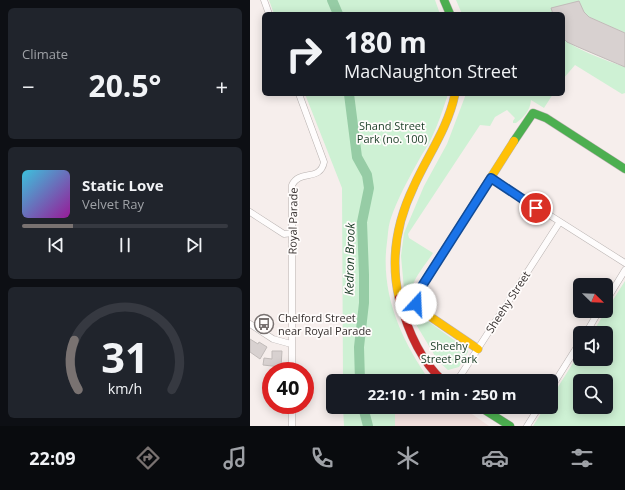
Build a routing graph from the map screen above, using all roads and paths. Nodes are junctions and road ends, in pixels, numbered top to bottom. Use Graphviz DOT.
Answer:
graph roads {
  1 [pos="264,0"];
  2 [pos="444,0"];
  3 [pos="268,12"];
  4 [pos="449,12"];
  5 [pos="300,96"];
  6 [pos="455,96"];
  7 [pos="625,169"];
  8 [pos="491,178"];
  9 [pos="250,212"];
  10 [pos="559,223"];
  11 [pos="293,233"];
  12 [pos="625,264"];
  13 [pos="625,270"];
  14 [pos="613,289"];
  15 [pos="250,324"];
  16 [pos="291,344"];
  17 [pos="478,349"];
  18 [pos="573,353"];
  19 [pos="292,362"];
  20 [pos="437,374"];
  21 [pos="462,374"];
  22 [pos="558,377"];
  23 [pos="292,414"];
  24 [pos="491,414"];
  25 [pos="535,414"];
  26 [pos="292,426"];
  27 [pos="510,426"];
  28 [pos="527,426"];
  1 -- 3 [label="street"];
  2 -- 4 [label="street"];
  5 -- 11 [label="street, Royal Parade"];
  6 -- 20 [label="street"];
  7 -- 8 [label="street"];
  8 -- 10 [label="street"];
  8 -- 17 [label="street"];
  9 -- 11 [label="street"];
  10 -- 12 [label="street"];
  10 -- 17 [label="street, Sheehy Street"];
  11 -- 16 [label="street, Royal Parade"];
  13 -- 14 [label="street"];
  15 -- 16 [label="street"];
  16 -- 19 [label="street, Royal Parade"];
  17 -- 21 [label="street, Sheehy Street"];
  18 -- 22 [label="street"];
  23 -- 26 [label="street"];
  24 -- 27 [label="street"];
  25 -- 28 [label="street"];
}
